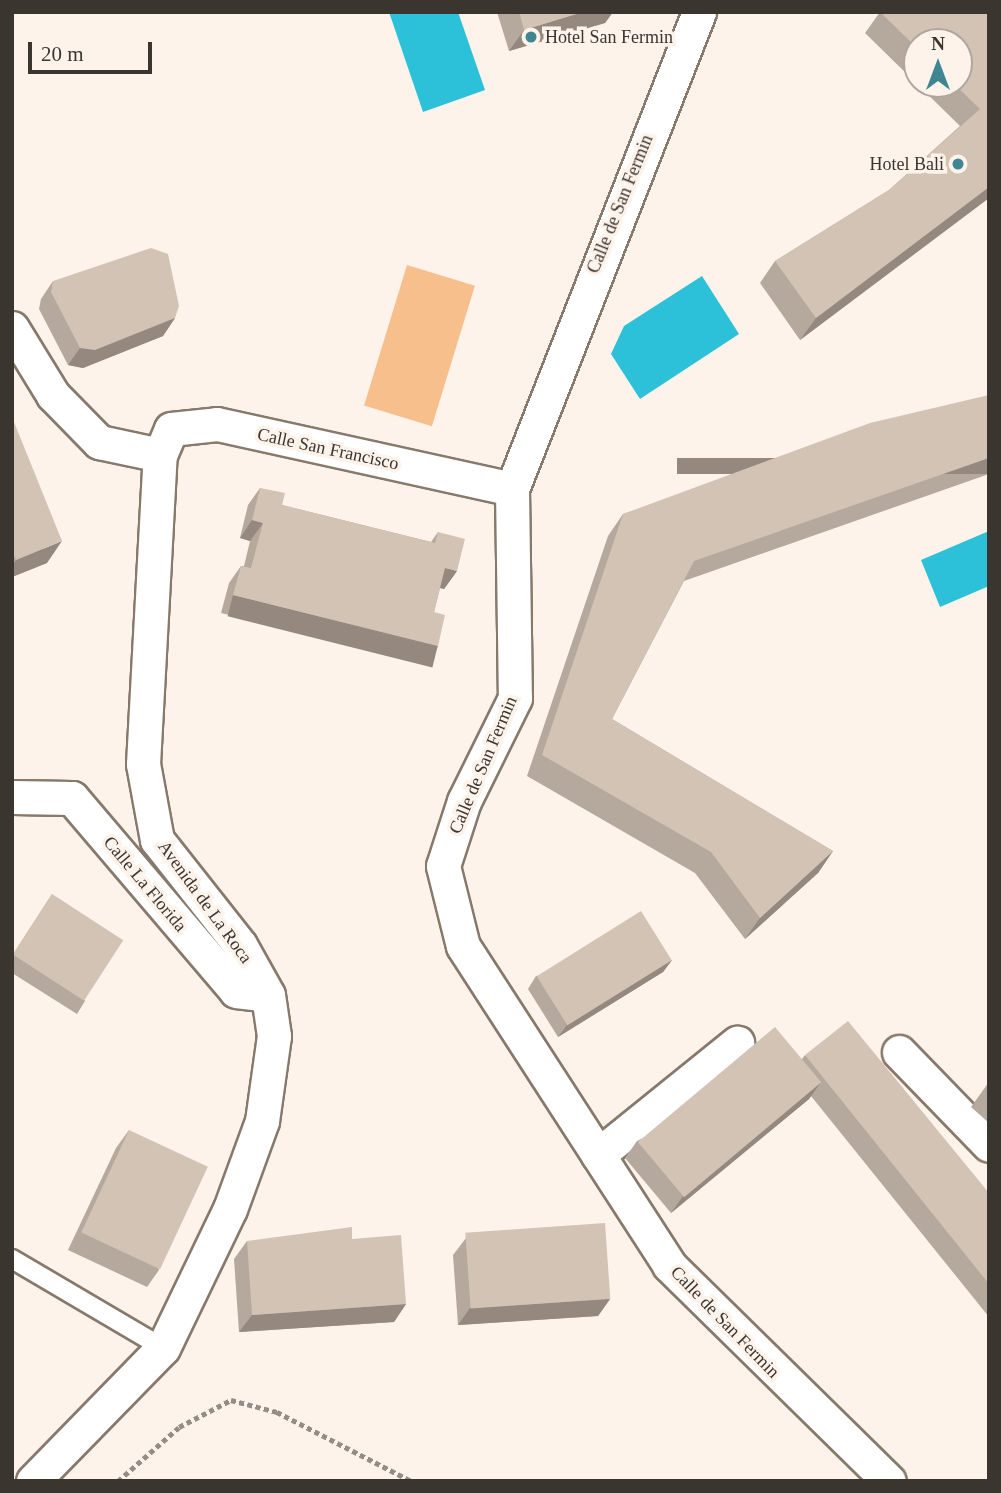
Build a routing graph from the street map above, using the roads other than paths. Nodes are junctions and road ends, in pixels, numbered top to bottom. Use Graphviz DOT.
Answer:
graph roads {
  1 [pos="699,12"];
  2 [pos="12,328"];
  3 [pos="160,455"];
  4 [pos="512,489"];
  5 [pos="12,797"];
  6 [pos="268,995"];
  7 [pos="737,1043"];
  8 [pos="899,1052"];
  9 [pos="989,1145"];
  10 [pos="598,1155"];
  11 [pos="12,1259"];
  12 [pos="163,1348"];
  13 [pos="33,1481"];
  14 [pos="889,1481"];
  1 -- 4 [label="street, Calle de San Fermin"];
  2 -- 3 [label="street"];
  3 -- 4 [label="street, Calle San Francisco"];
  3 -- 6 [label="street, Avenida de La Roca"];
  4 -- 10 [label="street, Calle de San Fermin"];
  5 -- 6 [label="street, Calle La Florida"];
  6 -- 12 [label="street, Avenida de La Roca"];
  7 -- 10 [label="street"];
  8 -- 9 [label="street"];
  10 -- 14 [label="street, Calle de San Fermin"];
  11 -- 12 [label="lane"];
  12 -- 13 [label="street, Avenida de La Roca"];
}
